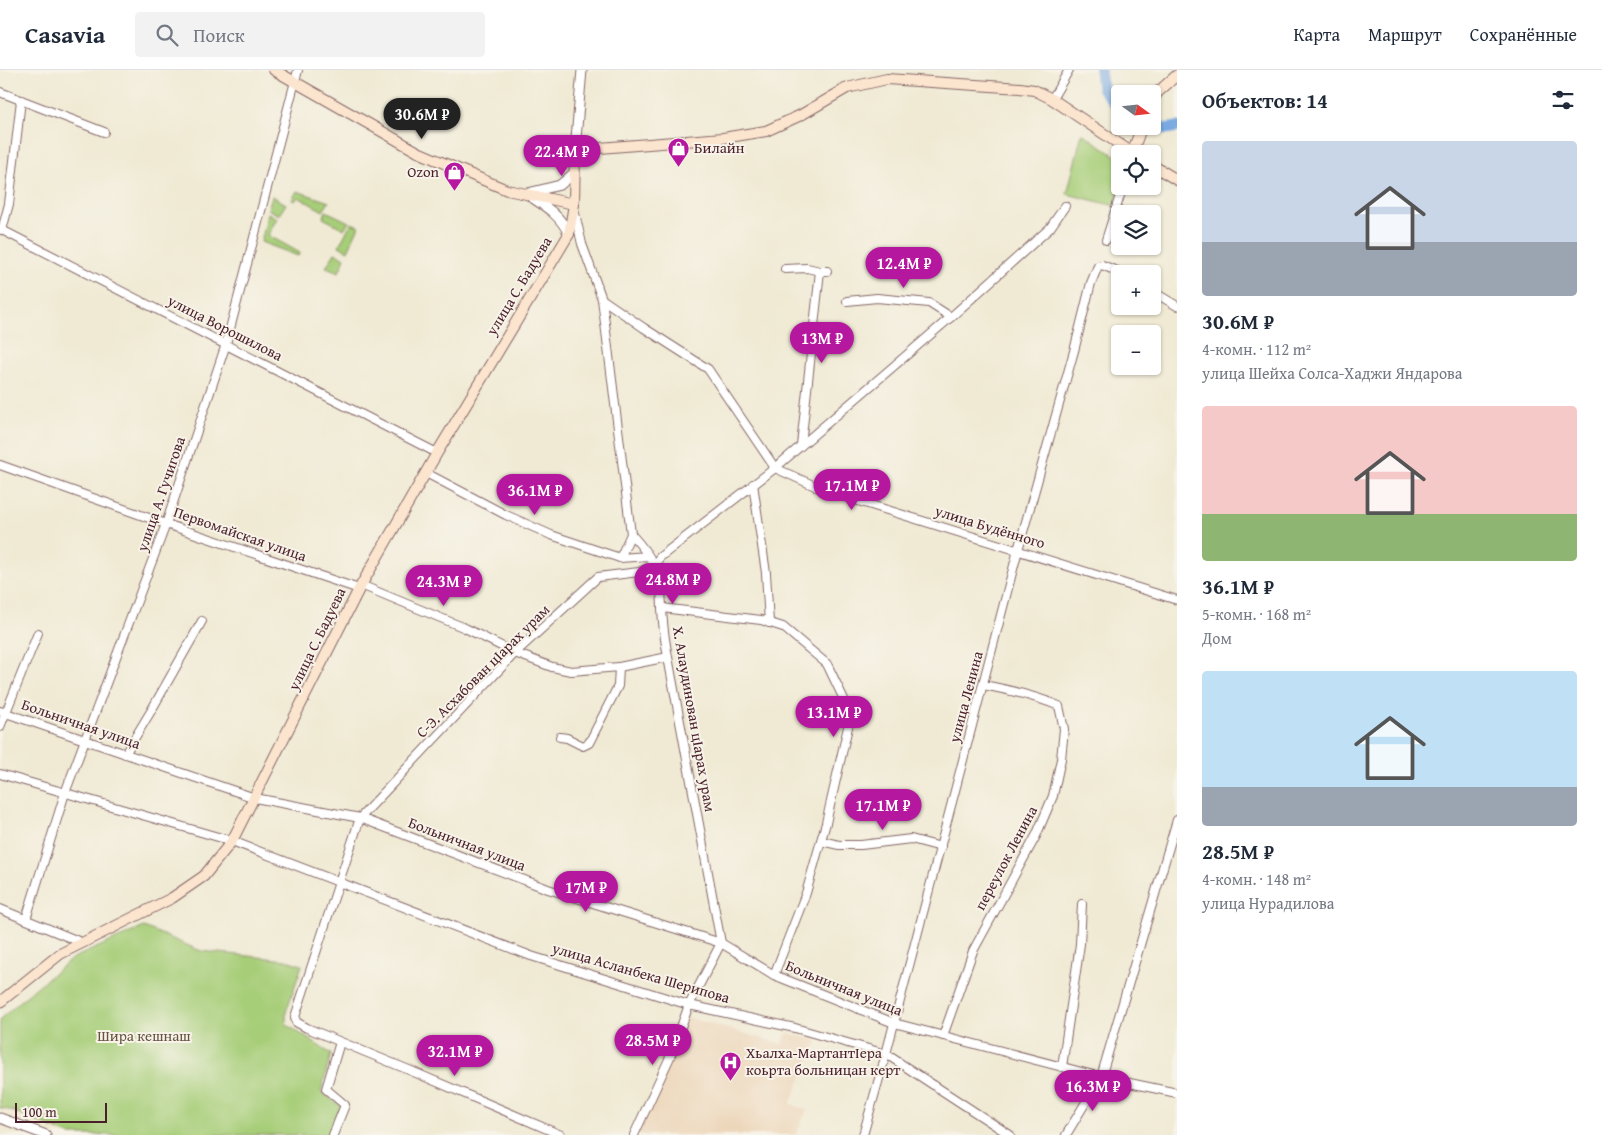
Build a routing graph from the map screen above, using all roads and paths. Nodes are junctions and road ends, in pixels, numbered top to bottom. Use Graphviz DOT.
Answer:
graph roads {
  1 [pos="274,70"];
  2 [pos="298,70"];
  3 [pos="582,70"];
  4 [pos="1068,70"];
  5 [pos="1177,75"];
  6 [pos="294,81"];
  7 [pos="1161,89"];
  8 [pos="0,92"];
  9 [pos="1052,99"];
  10 [pos="21,100"];
  11 [pos="104,132"];
  12 [pos="1121,145"];
  13 [pos="575,150"];
  14 [pos="1161,170"];
  15 [pos="574,173"];
  16 [pos="1177,180"];
  17 [pos="526,194"];
  18 [pos="1121,195"];
  19 [pos="574,204"];
  20 [pos="1065,206"];
  21 [pos="1,229"];
  22 [pos="569,234"];
  23 [pos="1106,240"];
  24 [pos="785,269"];
  25 [pos="1111,269"];
  26 [pos="1161,296"];
  27 [pos="602,299"];
  28 [pos="848,301"];
  29 [pos="1177,306"];
  30 [pos="951,317"];
  31 [pos="226,344"];
  32 [pos="801,445"];
  33 [pos="438,453"];
  34 [pos="0,465"];
  35 [pos="775,468"];
  36 [pos="426,472"];
  37 [pos="753,484"];
  38 [pos="166,524"];
  39 [pos="631,534"];
  40 [pos="1018,550"];
  41 [pos="648,556"];
  42 [pos="620,558"];
  43 [pos="654,565"];
  44 [pos="360,587"];
  45 [pos="1177,600"];
  46 [pos="662,608"];
  47 [pos="202,621"];
  48 [pos="769,623"];
  49 [pos="38,633"];
  50 [pos="516,653"];
  51 [pos="668,657"];
  52 [pos="619,667"];
  53 [pos="983,685"];
  54 [pos="2,712"];
  55 [pos="0,727"];
  56 [pos="560,737"];
  57 [pos="85,740"];
  58 [pos="125,754"];
  59 [pos="0,774"];
  60 [pos="65,793"];
  61 [pos="255,798"];
  62 [pos="360,818"];
  63 [pos="1177,820"];
  64 [pos="232,841"];
  65 [pos="821,841"];
  66 [pos="941,846"];
  67 [pos="339,882"];
  68 [pos="1082,904"];
  69 [pos="0,909"];
  70 [pos="26,919"];
  71 [pos="82,943"];
  72 [pos="721,943"];
  73 [pos="774,974"];
  74 [pos="0,1002"];
  75 [pos="689,1005"];
  76 [pos="894,1023"];
  77 [pos="944,1036"];
  78 [pos="340,1042"];
  79 [pos="886,1054"];
  80 [pos="1062,1067"];
  81 [pos="1101,1077"];
  82 [pos="1177,1093"];
  83 [pos="0,1118"];
  84 [pos="46,1135"];
  85 [pos="333,1135"];
  86 [pos="561,1135"];
  87 [pos="634,1135"];
  88 [pos="863,1135"];
  89 [pos="1010,1135"];
  90 [pos="1066,1135"];
  1 -- 6 [label="main road"];
  2 -- 6 [label="street, улица А. Гучигова"];
  3 -- 13 [label="street"];
  4 -- 9 [label="street"];
  5 -- 7 [label="main road"];
  6 -- 17 [label="main road"];
  6 -- 31 [label="street, улица А. Гучигова"];
  8 -- 10 [label="street"];
  9 -- 12 [label="main road"];
  9 -- 13 [label="main road"];
  10 -- 11 [label="street"];
  10 -- 21 [label="street"];
  13 -- 15 [label="main road, улица С. Бадуева"];
  14 -- 16 [label="main road"];
  15 -- 17 [label="street"];
  15 -- 19 [label="main road, улица С. Бадуева"];
  17 -- 19 [label="main road"];
  17 -- 22 [label="street"];
  18 -- 23 [label="street"];
  19 -- 22 [label="main road, улица С. Бадуева"];
  19 -- 27 [label="street"];
  20 -- 30 [label="street, С-Э. Асхабован цIарах урам"];
  21 -- 31 [label="street, улица Ворошилова"];
  22 -- 33 [label="main road, улица С. Бадуева"];
  24 -- 32 [label="street"];
  25 -- 40 [label="street, улица Ленина"];
  26 -- 29 [label="street"];
  27 -- 35 [label="street"];
  27 -- 39 [label="street"];
  28 -- 30 [label="street"];
  30 -- 32 [label="street, С-Э. Асхабован цIарах урам"];
  31 -- 33 [label="street, улица Ворошилова"];
  31 -- 38 [label="street, улица А. Гучигова"];
  32 -- 35 [label="street, С-Э. Асхабован цIарах урам"];
  33 -- 36 [label="main road, улица С. Бадуева"];
  34 -- 38 [label="street, Первомайская улица"];
  35 -- 37 [label="street, С-Э. Асхабован цIарах урам"];
  35 -- 40 [label="street, улица Будённого"];
  36 -- 42 [label="street"];
  36 -- 44 [label="main road, улица С. Бадуева"];
  37 -- 43 [label="street, С-Э. Асхабован цIарах урам"];
  37 -- 48 [label="street"];
  38 -- 44 [label="street, Первомайская улица"];
  38 -- 57 [label="street, улица А. Гучигова"];
  39 -- 41 [label="street, Х. Алаудинован цIарах урам"];
  39 -- 42 [label="street"];
  40 -- 45 [label="street, улица Будённого"];
  40 -- 53 [label="street, улица Ленина"];
  41 -- 42 [label="street"];
  41 -- 43 [label="street, Х. Алаудинован цIарах урам"];
  43 -- 46 [label="street, Х. Алаудинован цIарах урам"];
  43 -- 50 [label="street, С-Э. Асхабован цIарах урам"];
  44 -- 50 [label="street, Первомайская улица"];
  44 -- 61 [label="main road, улица С. Бадуева"];
  46 -- 48 [label="street"];
  46 -- 51 [label="street, Х. Алаудинован цIарах урам"];
  47 -- 58 [label="street"];
  48 -- 65 [label="street"];
  49 -- 54 [label="street"];
  50 -- 52 [label="street, Первомайская улица"];
  50 -- 62 [label="street, С-Э. Асхабован цIарах урам"];
  51 -- 52 [label="street, Первомайская улица"];
  51 -- 72 [label="street, Х. Алаудинован цIарах урам"];
  52 -- 56 [label="street"];
  53 -- 66 [label="street, улица Ленина"];
  53 -- 77 [label="street, переулок Ленина"];
  54 -- 55 [label="street"];
  54 -- 57 [label="street, Больничная улица"];
  57 -- 58 [label="street, Больничная улица"];
  57 -- 60 [label="street, улица А. Гучигова"];
  58 -- 61 [label="street, Больничная улица"];
  59 -- 60 [label="street, улица Асланбека Шерипова"];
  60 -- 64 [label="street, улица Асланбека Шерипова"];
  60 -- 70 [label="street, улица А. Гучигова"];
  61 -- 62 [label="street, Больничная улица"];
  61 -- 64 [label="main road, улица С. Бадуева"];
  62 -- 67 [label="street, С-Э. Асхабован цIарах урам"];
  62 -- 72 [label="street, Больничная улица"];
  63 -- 81 [label="street"];
  64 -- 67 [label="street, улица Асланбека Шерипова"];
  64 -- 71 [label="main road, улица С. Бадуева"];
  65 -- 66 [label="street"];
  65 -- 73 [label="street"];
  66 -- 76 [label="street, улица Ленина"];
  67 -- 75 [label="street, улица Асланбека Шерипова"];
  67 -- 78 [label="street, С-Э. Асхабован цIарах урам"];
  68 -- 80 [label="street"];
  69 -- 70 [label="street"];
  70 -- 71 [label="street"];
  71 -- 74 [label="main road, улица С. Бадуева"];
  72 -- 73 [label="street, Больничная улица"];
  72 -- 75 [label="street"];
  73 -- 76 [label="street, Больничная улица"];
  75 -- 79 [label="street, улица Асланбека Шерипова"];
  75 -- 87 [label="street"];
  76 -- 77 [label="street, Больничная улица"];
  76 -- 79 [label="street, улица Ленина"];
  77 -- 80 [label="street, Больничная улица"];
  78 -- 85 [label="street"];
  78 -- 86 [label="street"];
  79 -- 88 [label="street, улица Ленина"];
  79 -- 89 [label="street, улица Асланбека Шерипова"];
  80 -- 81 [label="street, Больничная улица"];
  81 -- 82 [label="street, Больничная улица"];
  81 -- 90 [label="street"];
  83 -- 84 [label="street"];
}
